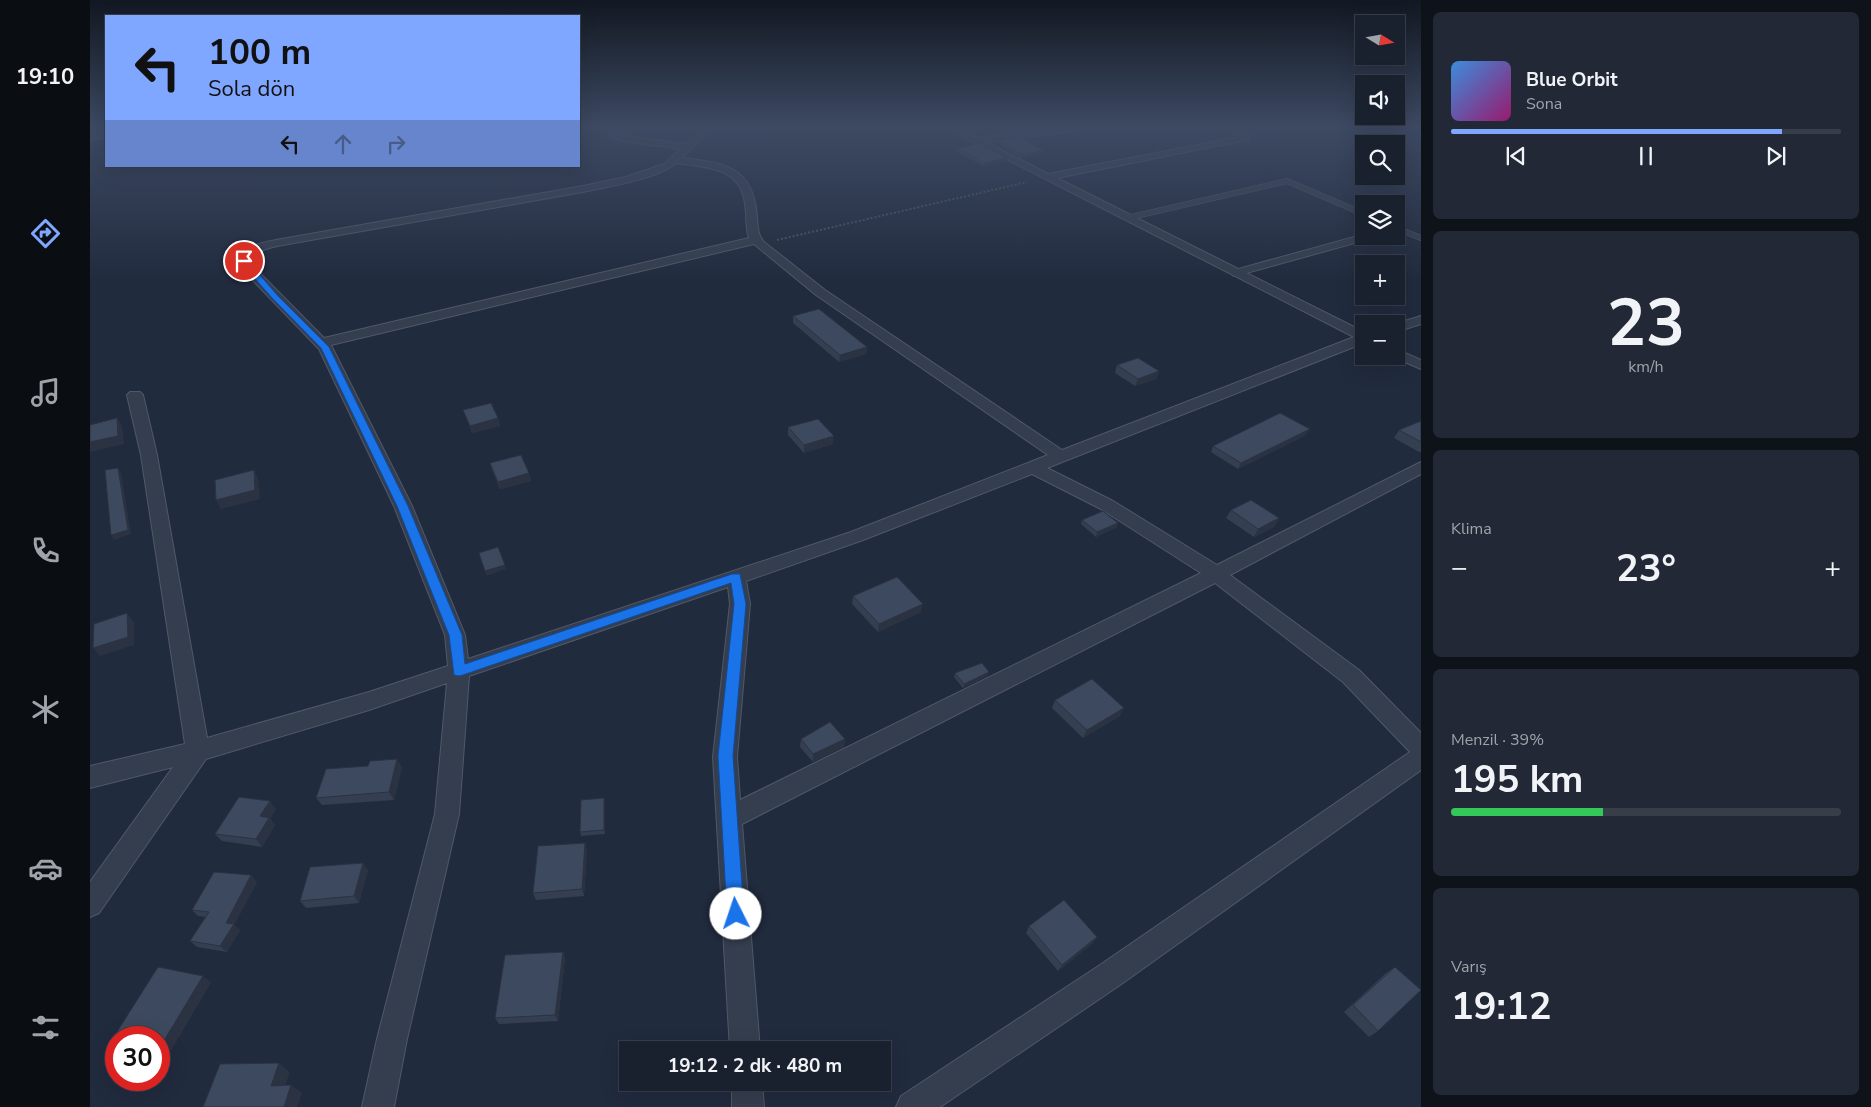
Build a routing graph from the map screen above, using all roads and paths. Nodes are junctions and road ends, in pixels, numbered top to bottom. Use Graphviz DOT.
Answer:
graph roads {
  1 [pos="630,179"];
  2 [pos="740,179"];
  3 [pos="1040,179"];
  4 [pos="1050,179"];
  5 [pos="1355,210"];
  6 [pos="1127,218"];
  7 [pos="1405,232"];
  8 [pos="1421,238"];
  9 [pos="1355,240"];
  10 [pos="758,242"];
  11 [pos="1235,273"];
  12 [pos="1421,320"];
  13 [pos="1405,325"];
  14 [pos="1355,333"];
  15 [pos="1355,341"];
  16 [pos="321,343"];
  17 [pos="1405,358"];
  18 [pos="1421,366"];
  19 [pos="135,395"];
  20 [pos="1060,456"];
  21 [pos="1032,467"];
  22 [pos="1421,467"];
  23 [pos="1216,574"];
  24 [pos="736,577"];
  25 [pos="459,671"];
  26 [pos="1421,748"];
  27 [pos="198,751"];
  28 [pos="1421,757"];
  29 [pos="90,778"];
  30 [pos="729,818"];
  31 [pos="90,904"];
  32 [pos="744,1041"];
  33 [pos="747,1091"];
  34 [pos="378,1107"];
  35 [pos="748,1107"];
  36 [pos="912,1107"];
  1 -- 16 [label="street"];
  2 -- 10 [label="street"];
  3 -- 10 [label="path"];
  4 -- 6 [label="street"];
  5 -- 6 [label="lane"];
  6 -- 11 [label="street"];
  7 -- 8 [label="lane"];
  9 -- 11 [label="lane"];
  10 -- 16 [label="street"];
  10 -- 20 [label="street"];
  11 -- 14 [label="street"];
  12 -- 13 [label="street"];
  15 -- 20 [label="street"];
  16 -- 25 [label="street"];
  17 -- 18 [label="street"];
  19 -- 27 [label="street"];
  20 -- 21 [label="street"];
  21 -- 23 [label="street"];
  21 -- 24 [label="street"];
  22 -- 23 [label="street"];
  23 -- 26 [label="street"];
  23 -- 30 [label="street"];
  24 -- 25 [label="street"];
  24 -- 30 [label="street"];
  25 -- 27 [label="street"];
  25 -- 34 [label="street"];
  27 -- 29 [label="street"];
  27 -- 31 [label="street"];
  28 -- 36 [label="street"];
  30 -- 32 [label="street"];
  33 -- 35 [label="street"];
}
